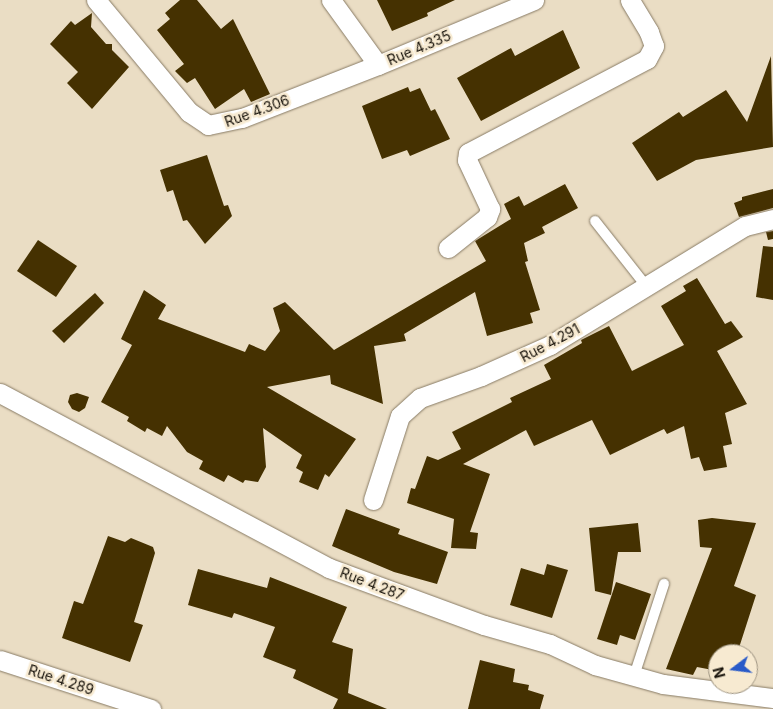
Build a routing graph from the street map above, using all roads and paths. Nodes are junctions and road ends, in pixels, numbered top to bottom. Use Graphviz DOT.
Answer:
graph roads {
  1 [pos="96,0"];
  2 [pos="331,0"];
  3 [pos="534,0"];
  4 [pos="630,0"];
  5 [pos="378,65"];
  6 [pos="773,219"];
  7 [pos="595,221"];
  8 [pos="448,248"];
  9 [pos="647,287"];
  10 [pos="0,393"];
  11 [pos="372,500"];
  12 [pos="664,584"];
  13 [pos="0,660"];
  14 [pos="634,676"];
  15 [pos="773,698"];
  16 [pos="151,709"];
  1 -- 5 [label="street, Rue 4.306"];
  2 -- 5 [label="street, Rue 4.335"];
  3 -- 5 [label="street, Rue 4.335"];
  4 -- 8 [label="street"];
  6 -- 9 [label="street, Rue 4.291"];
  7 -- 9 [label="lane"];
  9 -- 11 [label="street, Rue 4.291"];
  10 -- 14 [label="street, Rue 4.287"];
  12 -- 14 [label="lane"];
  13 -- 16 [label="street, Rue 4.289"];
  14 -- 15 [label="street, Rue 4.287"];
}
